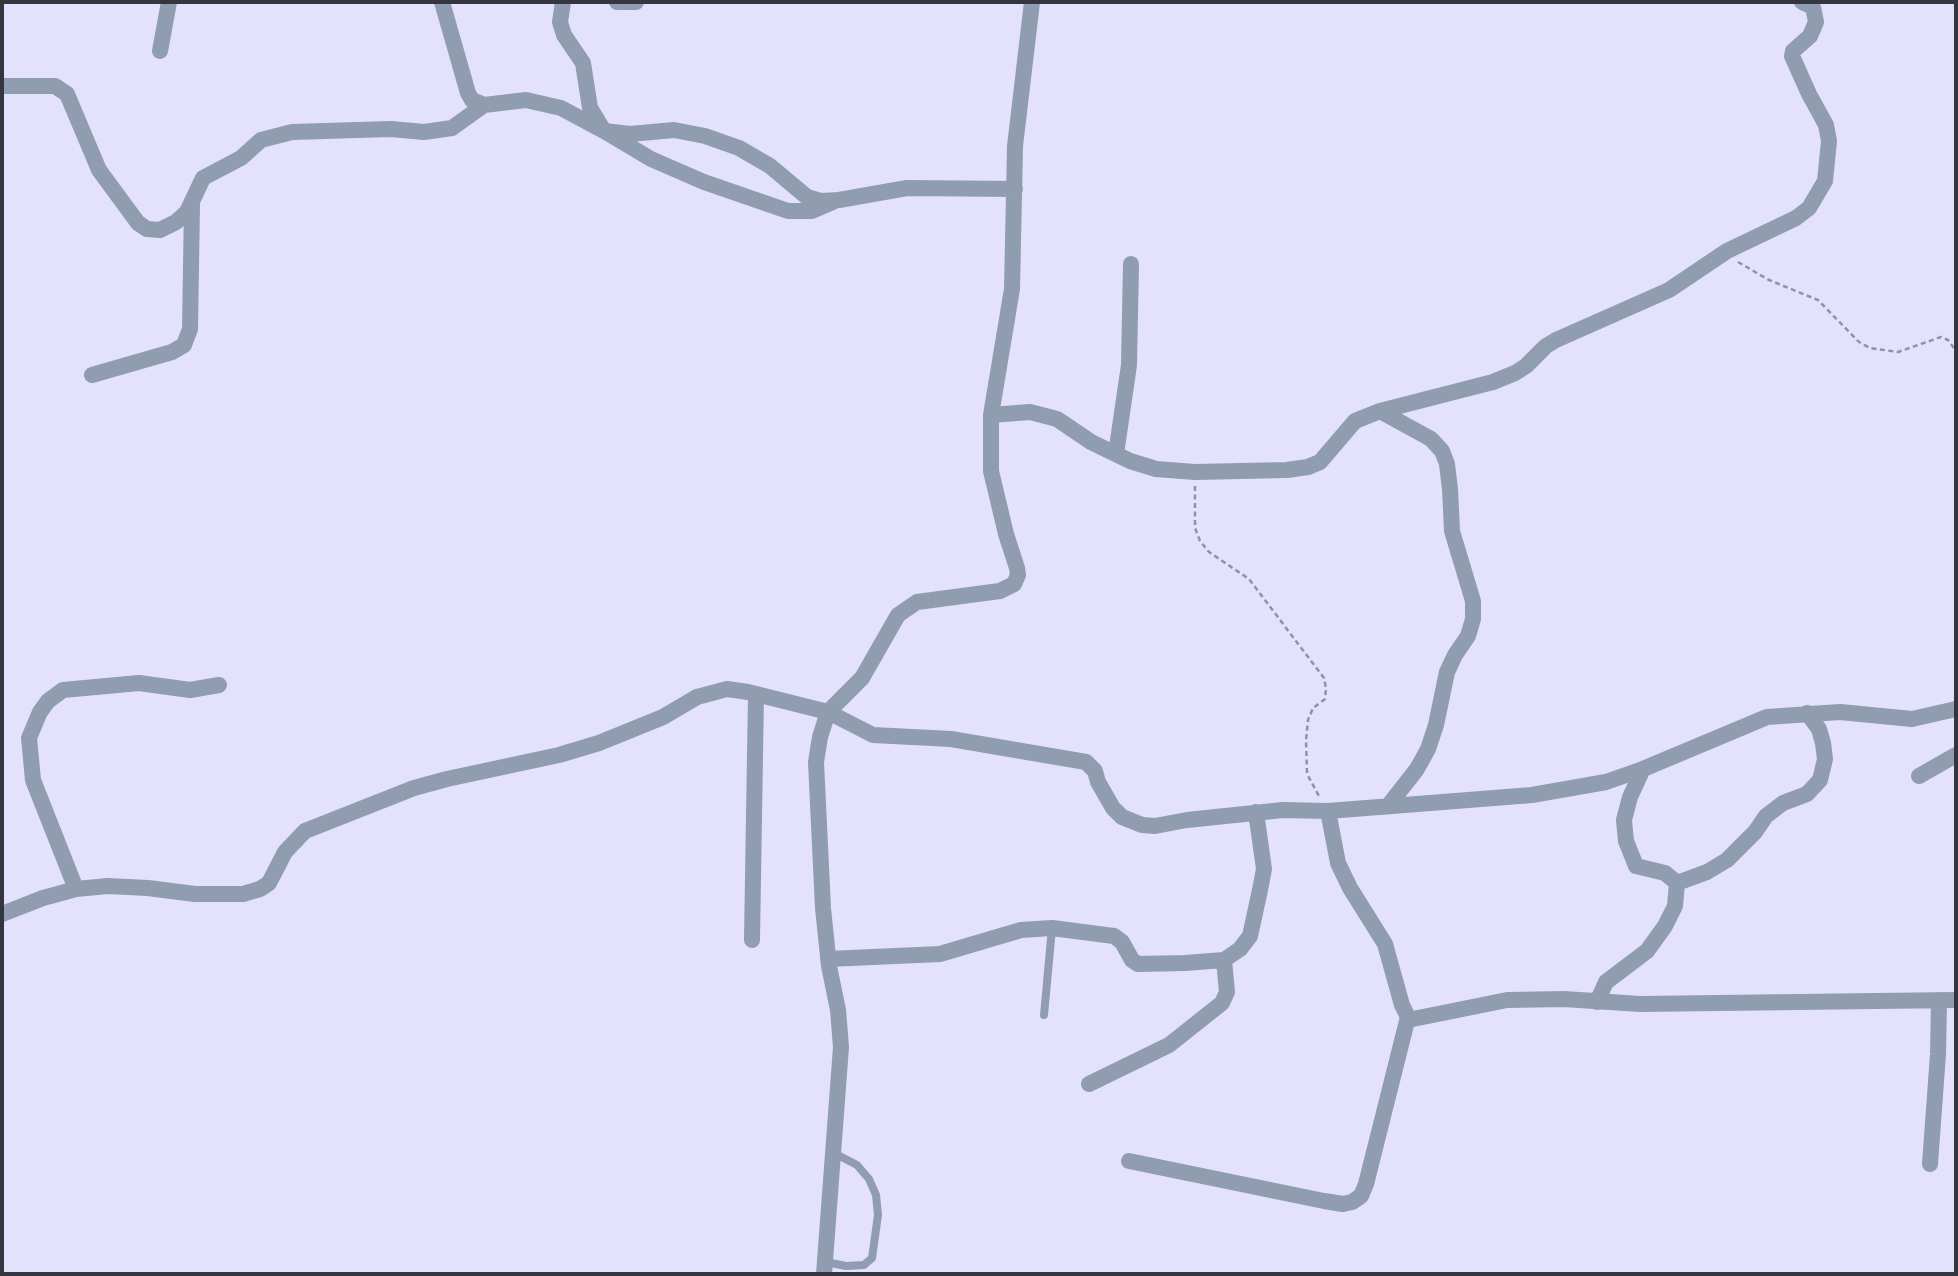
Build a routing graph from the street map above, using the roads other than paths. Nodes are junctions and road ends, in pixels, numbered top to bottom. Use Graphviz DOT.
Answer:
graph roads {
  1 [pos="169,2"];
  2 [pos="442,2"];
  3 [pos="563,2"];
  4 [pos="617,2"];
  5 [pos="636,2"];
  6 [pos="1032,2"];
  7 [pos="1802,2"];
  8 [pos="160,51"];
  9 [pos="2,86"];
  10 [pos="484,105"];
  11 [pos="604,131"];
  12 [pos="1015,189"];
  13 [pos="192,198"];
  14 [pos="839,200"];
  15 [pos="1131,264"];
  16 [pos="92,375"];
  17 [pos="1380,411"];
  18 [pos="991,415"];
  19 [pos="1116,454"];
  20 [pos="219,685"];
  21 [pos="756,694"];
  22 [pos="1956,709"];
  23 [pos="828,712"];
  24 [pos="1807,713"];
  25 [pos="1956,755"];
  26 [pos="1643,769"];
  27 [pos="1919,776"];
  28 [pos="1388,806"];
  29 [pos="1328,811"];
  30 [pos="1256,812"];
  31 [pos="1677,883"];
  32 [pos="76,889"];
  33 [pos="2,914"];
  34 [pos="1052,928"];
  35 [pos="752,940"];
  36 [pos="828,959"];
  37 [pos="1224,960"];
  38 [pos="1939,1000"];
  39 [pos="1956,1000"];
  40 [pos="1597,1002"];
  41 [pos="1044,1015"];
  42 [pos="1408,1017"];
  43 [pos="1089,1084"];
  44 [pos="832,1152"];
  45 [pos="1129,1161"];
  46 [pos="1930,1164"];
  47 [pos="825,1268"];
  1 -- 8 [label="street"];
  2 -- 10 [label="street"];
  3 -- 11 [label="street"];
  4 -- 5 [label="street"];
  6 -- 12 [label="street"];
  7 -- 17 [label="street"];
  9 -- 13 [label="street"];
  10 -- 11 [label="street"];
  10 -- 13 [label="street"];
  11 -- 14 [label="street"];
  11 -- 14 [label="street"];
  12 -- 14 [label="street"];
  12 -- 18 [label="street"];
  13 -- 16 [label="street"];
  15 -- 19 [label="street"];
  17 -- 19 [label="street"];
  17 -- 28 [label="street"];
  18 -- 19 [label="street"];
  18 -- 23 [label="street"];
  20 -- 32 [label="street"];
  21 -- 23 [label="street"];
  21 -- 32 [label="street"];
  21 -- 35 [label="street"];
  22 -- 24 [label="street"];
  23 -- 30 [label="street"];
  23 -- 36 [label="street"];
  24 -- 26 [label="street"];
  24 -- 31 [label="street"];
  25 -- 27 [label="street"];
  26 -- 28 [label="street"];
  26 -- 31 [label="street"];
  28 -- 29 [label="street"];
  29 -- 30 [label="street"];
  29 -- 42 [label="street"];
  30 -- 37 [label="street"];
  31 -- 40 [label="street"];
  32 -- 33 [label="street"];
  34 -- 36 [label="street"];
  34 -- 37 [label="street"];
  34 -- 41 [label="lane"];
  36 -- 44 [label="street"];
  37 -- 43 [label="street"];
  38 -- 39 [label="street"];
  38 -- 40 [label="street"];
  38 -- 46 [label="street"];
  40 -- 42 [label="street"];
  42 -- 45 [label="street"];
  44 -- 47 [label="street"];
  44 -- 47 [label="lane"];
}
